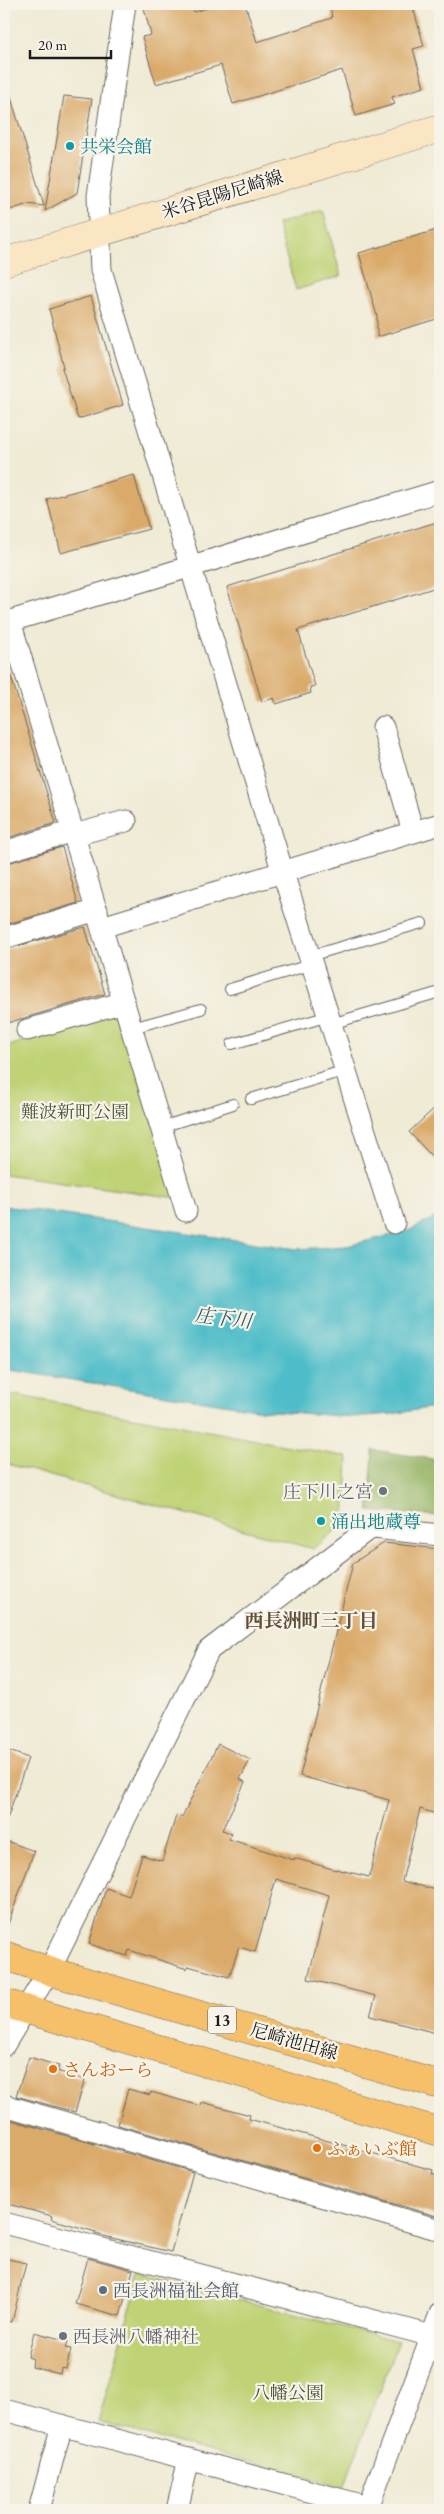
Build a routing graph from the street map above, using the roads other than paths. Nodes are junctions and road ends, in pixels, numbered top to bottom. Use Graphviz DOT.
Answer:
graph roads {
  1 [pos="126,4"];
  2 [pos="440,128"];
  3 [pos="99,231"];
  4 [pos="4,262"];
  5 [pos="440,491"];
  6 [pos="190,566"];
  7 [pos="7,622"];
  8 [pos="383,727"];
  9 [pos="126,820"];
  10 [pos="440,824"];
  11 [pos="413,832"];
  12 [pos="74,833"];
  13 [pos="4,852"];
  14 [pos="283,873"];
  15 [pos="99,919"];
  16 [pos="422,923"];
  17 [pos="4,938"];
  18 [pos="311,960"];
  19 [pos="230,989"];
  20 [pos="440,992"];
  21 [pos="124,1002"];
  22 [pos="201,1008"];
  23 [pos="330,1020"];
  24 [pos="132,1028"];
  25 [pos="27,1030"];
  26 [pos="232,1044"];
  27 [pos="346,1070"];
  28 [pos="251,1099"];
  29 [pos="233,1104"];
  30 [pos="162,1127"];
  31 [pos="186,1210"];
  32 [pos="394,1223"];
  33 [pos="440,1536"];
  34 [pos="4,1955"];
  35 [pos="49,1971"];
  36 [pos="15,2007"];
  37 [pos="4,2045"];
  38 [pos="440,2084"];
  39 [pos="4,2105"];
  40 [pos="440,2132"];
  41 [pos="4,2223"];
  42 [pos="440,2230"];
  43 [pos="440,2314"];
  44 [pos="432,2336"];
  45 [pos="4,2410"];
  46 [pos="62,2425"];
  47 [pos="190,2459"];
  48 [pos="368,2508"];
  49 [pos="39,2510"];
  50 [pos="177,2510"];
  1 -- 3 [label="street"];
  2 -- 3 [label="main road, 米谷昆陽尼崎線"];
  3 -- 4 [label="main road, 米谷昆陽尼崎線"];
  3 -- 6 [label="street"];
  5 -- 6 [label="street"];
  6 -- 7 [label="street"];
  6 -- 14 [label="street"];
  7 -- 12 [label="street"];
  8 -- 11 [label="street"];
  9 -- 12 [label="street"];
  10 -- 11 [label="street"];
  11 -- 14 [label="street"];
  12 -- 13 [label="street"];
  12 -- 15 [label="street"];
  14 -- 15 [label="street"];
  14 -- 18 [label="street"];
  15 -- 17 [label="street"];
  15 -- 21 [label="street"];
  16 -- 18 [label="lane"];
  18 -- 19 [label="lane"];
  18 -- 23 [label="street"];
  20 -- 23 [label="lane"];
  21 -- 24 [label="street"];
  21 -- 25 [label="street"];
  22 -- 24 [label="lane"];
  23 -- 26 [label="lane"];
  23 -- 27 [label="street"];
  24 -- 30 [label="street"];
  27 -- 28 [label="lane"];
  27 -- 32 [label="street"];
  29 -- 30 [label="lane"];
  30 -- 31 [label="street"];
  33 -- 35 [label="street"];
  34 -- 35 [label="main road, 尼崎池田線 / 13"];
  35 -- 36 [label="street"];
  35 -- 38 [label="main road, 尼崎池田線 / 13"];
  36 -- 37 [label="street"];
  36 -- 40 [label="main road"];
  39 -- 42 [label="street"];
  41 -- 44 [label="street"];
  43 -- 44 [label="street"];
  44 -- 48 [label="street"];
  45 -- 46 [label="street"];
  46 -- 47 [label="street"];
  46 -- 49 [label="street"];
  47 -- 48 [label="street"];
  47 -- 50 [label="street"];
}
